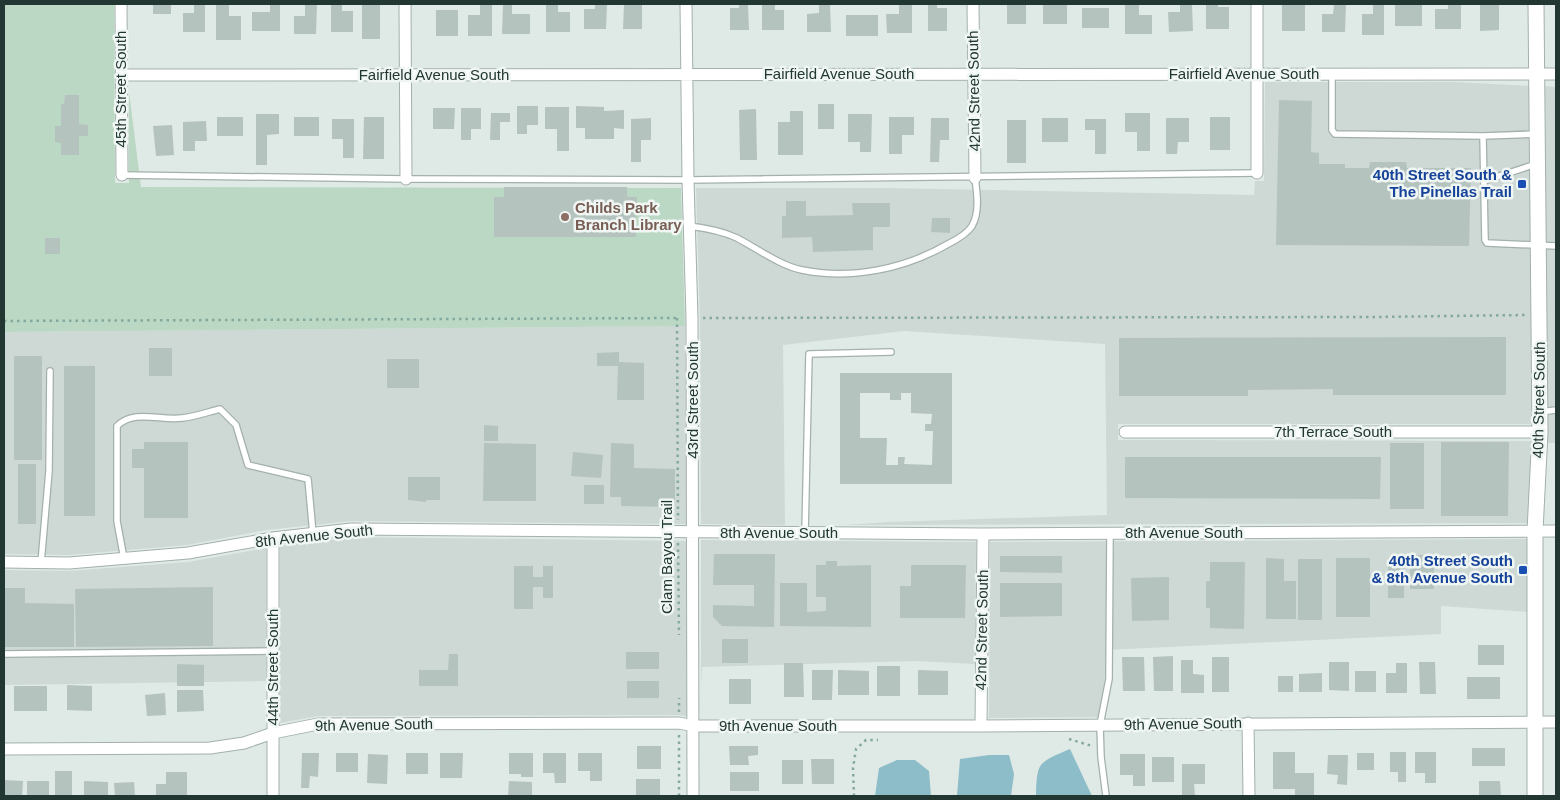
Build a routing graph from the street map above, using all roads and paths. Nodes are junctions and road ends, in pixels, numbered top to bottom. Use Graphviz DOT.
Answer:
graph roads {
  1 [pos="121,4"];
  2 [pos="406,4"];
  3 [pos="686,4"];
  4 [pos="973,4"];
  5 [pos="1257,4"];
  6 [pos="1536,4"];
  7 [pos="974,74"];
  8 [pos="1258,74"];
  9 [pos="1332,74"];
  10 [pos="1538,74"];
  11 [pos="1556,74"];
  12 [pos="121,75"];
  13 [pos="406,75"];
  14 [pos="687,75"];
  15 [pos="1538,134"];
  16 [pos="1483,136"];
  17 [pos="1539,163"];
  18 [pos="1257,173"];
  19 [pos="122,175"];
  20 [pos="975,178"];
  21 [pos="406,179"];
  22 [pos="688,180"];
  23 [pos="1484,181"];
  24 [pos="690,226"];
  25 [pos="1539,246"];
  26 [pos="1556,246"];
  27 [pos="1527,314"];
  28 [pos="704,318"];
  29 [pos="4,321"];
  30 [pos="891,352"];
  31 [pos="50,371"];
  32 [pos="1556,410"];
  33 [pos="1540,412"];
  34 [pos="1125,432"];
  35 [pos="1540,432"];
  36 [pos="1536,531"];
  37 [pos="1556,531"];
  38 [pos="678,532"];
  39 [pos="694,532"];
  40 [pos="805,533"];
  41 [pos="1110,533"];
  42 [pos="313,534"];
  43 [pos="983,534"];
  44 [pos="273,538"];
  45 [pos="124,558"];
  46 [pos="4,562"];
  47 [pos="41,563"];
  48 [pos="679,638"];
  49 [pos="273,651"];
  50 [pos="4,654"];
  51 [pos="679,695"];
  52 [pos="1534,722"];
  53 [pos="1556,722"];
  54 [pos="678,723"];
  55 [pos="1248,723"];
  56 [pos="1100,725"];
  57 [pos="694,726"];
  58 [pos="981,726"];
  59 [pos="273,733"];
  60 [pos="1066,738"];
  61 [pos="886,740"];
  62 [pos="4,749"];
  63 [pos="1100,749"];
  64 [pos="273,796"];
  65 [pos="678,796"];
  66 [pos="694,796"];
  67 [pos="854,796"];
  68 [pos="1106,796"];
  69 [pos="1248,796"];
  70 [pos="1535,796"];
  1 -- 12 [label="street, 45th Street South"];
  2 -- 13 [label="street"];
  3 -- 14 [label="street, 43rd Street South"];
  4 -- 7 [label="street, 42nd Street South"];
  5 -- 8 [label="street"];
  6 -- 10 [label="street, 40th Street South"];
  7 -- 8 [label="street, Fairfield Avenue South"];
  7 -- 14 [label="street, Fairfield Avenue South"];
  7 -- 20 [label="street, 42nd Street South"];
  8 -- 9 [label="street, Fairfield Avenue South"];
  8 -- 18 [label="street"];
  9 -- 10 [label="street, Fairfield Avenue South"];
  9 -- 16 [label="lane"];
  10 -- 11 [label="street, Fairfield Avenue South"];
  10 -- 15 [label="street, 40th Street South"];
  12 -- 13 [label="street, Fairfield Avenue South"];
  12 -- 19 [label="street, 45th Street South"];
  13 -- 14 [label="street, Fairfield Avenue South"];
  13 -- 21 [label="street"];
  14 -- 22 [label="street, 43rd Street South"];
  15 -- 16 [label="lane"];
  15 -- 17 [label="street, 40th Street South"];
  16 -- 23 [label="lane"];
  17 -- 23 [label="lane"];
  17 -- 25 [label="street, 40th Street South"];
  18 -- 20 [label="lane"];
  19 -- 21 [label="lane"];
  20 -- 22 [label="lane"];
  20 -- 24 [label="lane"];
  21 -- 22 [label="lane"];
  22 -- 24 [label="street, 43rd Street South"];
  23 -- 25 [label="lane"];
  24 -- 39 [label="street, 43rd Street South"];
  25 -- 26 [label="lane"];
  25 -- 33 [label="street, 40th Street South"];
  27 -- 28 [label="path"];
  29 -- 38 [label="path, Clam Bayou Trail"];
  30 -- 40 [label="lane"];
  31 -- 47 [label="lane"];
  32 -- 33 [label="lane"];
  33 -- 35 [label="street, 40th Street South"];
  34 -- 35 [label="street, 7th Terrace South"];
  35 -- 36 [label="street, 40th Street South"];
  36 -- 37 [label="street, 8th Avenue South"];
  36 -- 41 [label="street, 8th Avenue South"];
  36 -- 52 [label="street, 40th Street South"];
  38 -- 39 [label="street, 8th Avenue South"];
  38 -- 42 [label="street, 8th Avenue South"];
  38 -- 48 [label="path, Clam Bayou Trail"];
  39 -- 40 [label="street, 8th Avenue South"];
  39 -- 57 [label="street, 43rd Street South"];
  40 -- 43 [label="street, 8th Avenue South"];
  41 -- 43 [label="street, 8th Avenue South"];
  41 -- 56 [label="lane"];
  42 -- 44 [label="street, 8th Avenue South"];
  42 -- 45 [label="lane"];
  43 -- 58 [label="street, 42nd Street South"];
  44 -- 45 [label="street, 8th Avenue South"];
  44 -- 49 [label="street, 44th Street South"];
  45 -- 47 [label="street, 8th Avenue South"];
  46 -- 47 [label="street, 8th Avenue South"];
  49 -- 50 [label="lane"];
  49 -- 59 [label="street, 44th Street South"];
  51 -- 54 [label="path"];
  52 -- 53 [label="street, 9th Avenue South"];
  52 -- 55 [label="street, 9th Avenue South"];
  52 -- 70 [label="street, 40th Street South"];
  54 -- 57 [label="street, 9th Avenue South"];
  54 -- 59 [label="street, 9th Avenue South"];
  54 -- 65 [label="path"];
  55 -- 56 [label="street, 9th Avenue South"];
  55 -- 69 [label="street"];
  56 -- 58 [label="street, 9th Avenue South"];
  56 -- 63 [label="lane"];
  57 -- 58 [label="street, 9th Avenue South"];
  57 -- 66 [label="street, 43rd Street South"];
  59 -- 62 [label="street, 9th Avenue South"];
  59 -- 64 [label="street, 44th Street South"];
  60 -- 63 [label="path"];
  61 -- 67 [label="path"];
  63 -- 68 [label="lane"];
}
